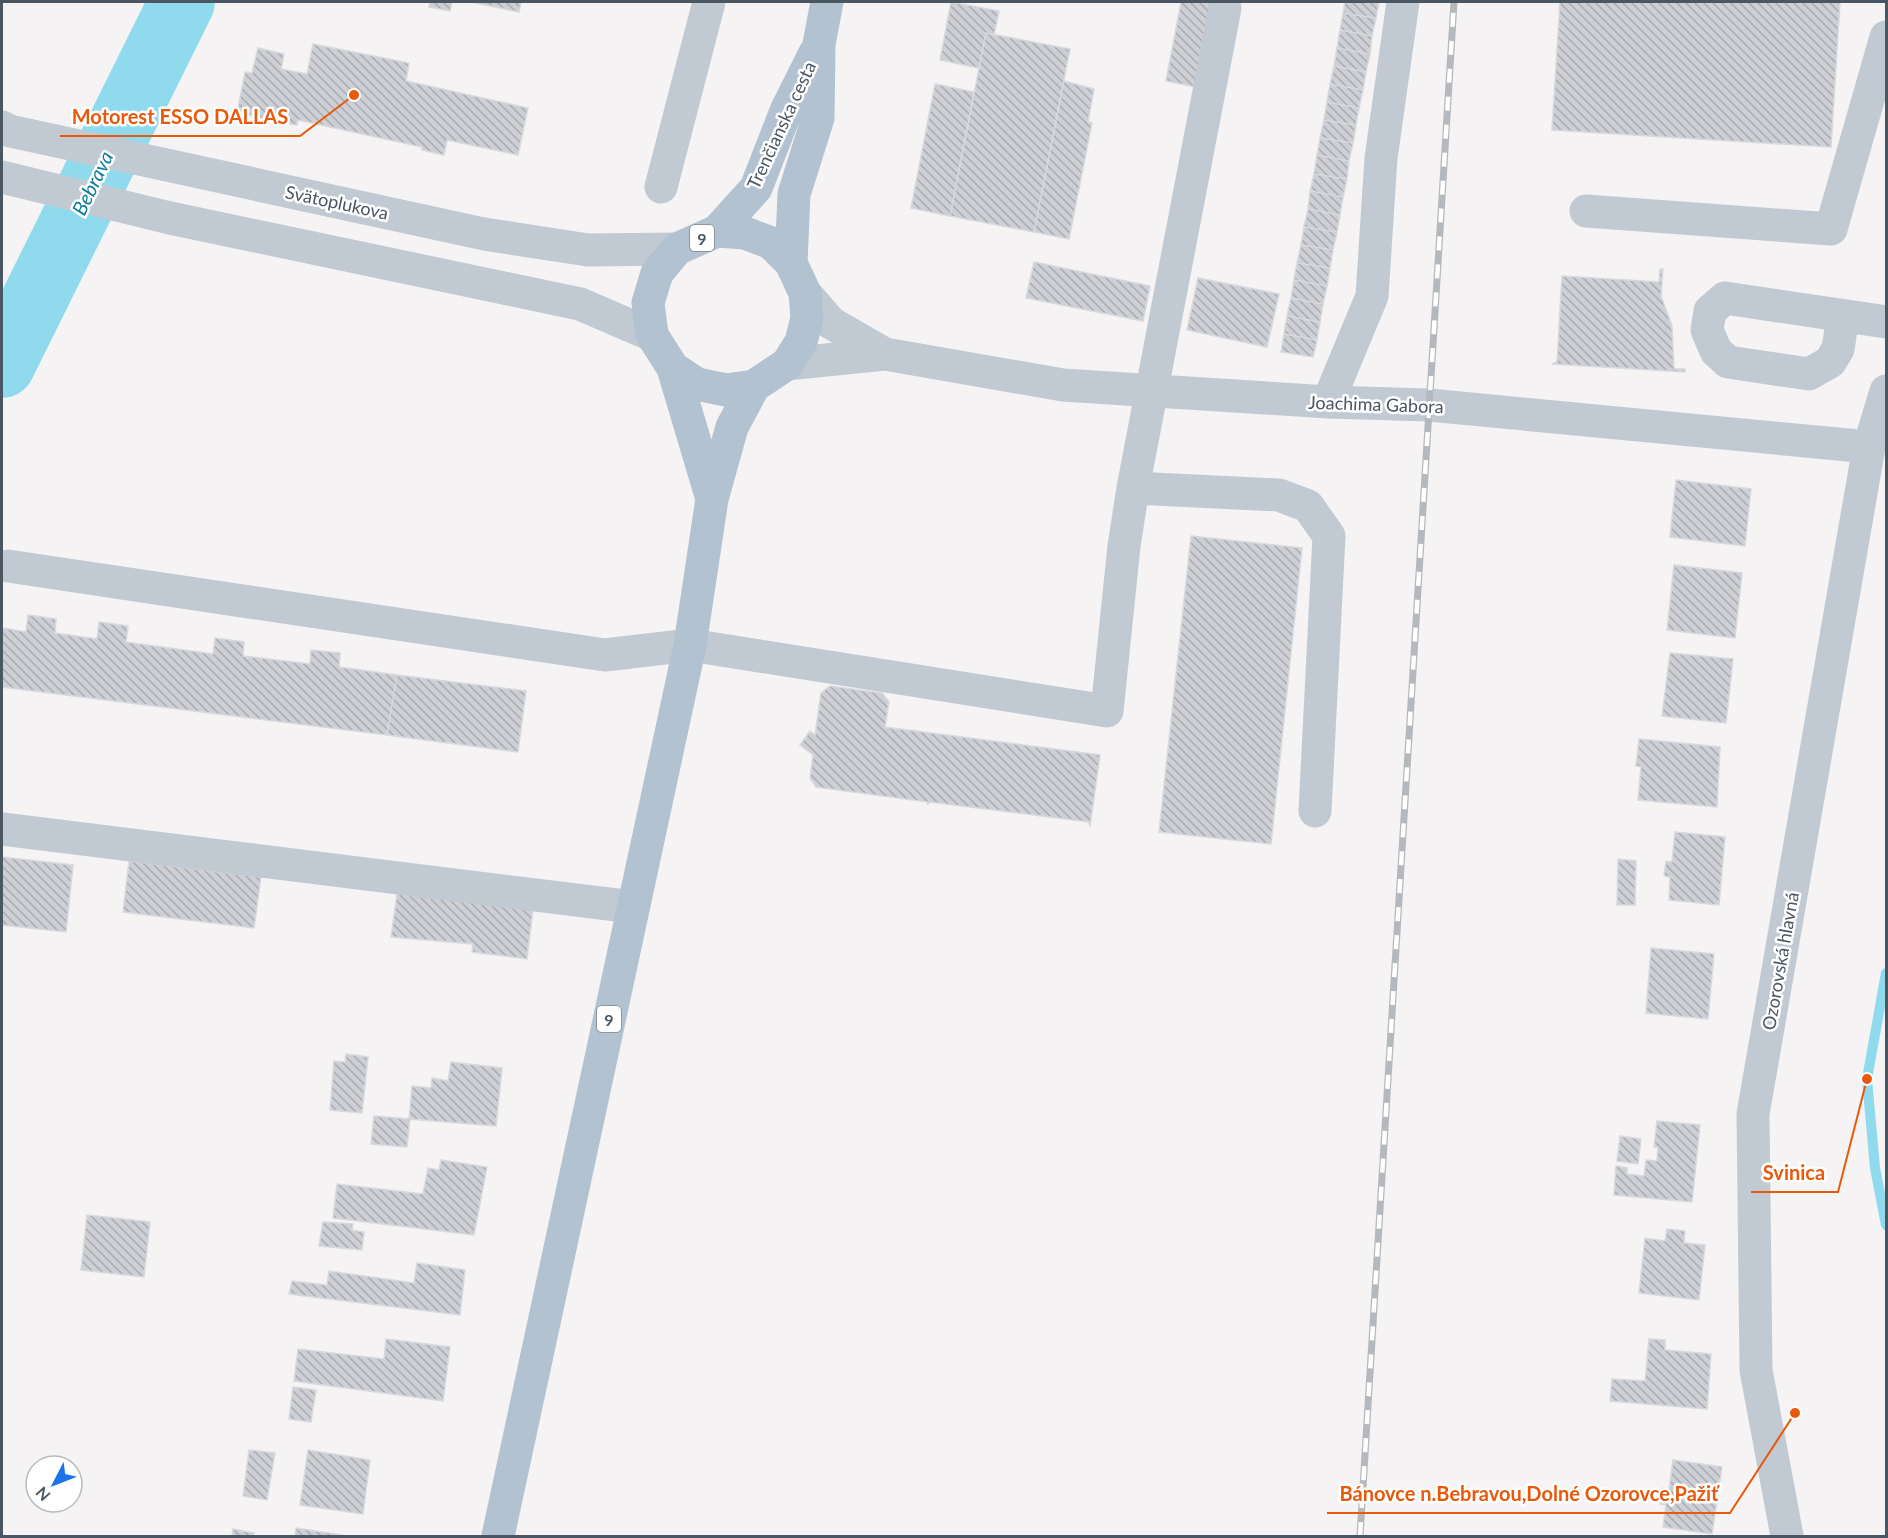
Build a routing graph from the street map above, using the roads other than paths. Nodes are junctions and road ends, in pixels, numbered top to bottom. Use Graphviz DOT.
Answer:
graph roads {
  1 [pos="709,2"];
  2 [pos="827,2"];
  3 [pos="1403,2"];
  4 [pos="1225,8"];
  5 [pos="1887,37"];
  6 [pos="819,44"];
  7 [pos="6,129"];
  8 [pos="2,177"];
  9 [pos="661,187"];
  10 [pos="1586,211"];
  11 [pos="717,231"];
  12 [pos="677,249"];
  13 [pos="791,263"];
  14 [pos="805,293"];
  15 [pos="1843,316"];
  16 [pos="1887,322"];
  17 [pos="652,335"];
  18 [pos="885,354"];
  19 [pos="787,363"];
  20 [pos="673,368"];
  21 [pos="754,386"];
  22 [pos="1151,391"];
  23 [pos="1887,392"];
  24 [pos="1328,402"];
  25 [pos="1869,447"];
  26 [pos="1133,488"];
  27 [pos="712,500"];
  28 [pos="8,566"];
  29 [pos="690,645"];
  30 [pos="1315,811"];
  31 [pos="2,829"];
  32 [pos="633,907"];
  33 [pos="498,1536"];
  34 [pos="1787,1536"];
  1 -- 9 [label="street"];
  2 -- 6 [label="main road, Trenčianska cesta / 9"];
  3 -- 24 [label="street"];
  4 -- 22 [label="street"];
  5 -- 10 [label="street"];
  6 -- 11 [label="main road, Trenčianska cesta / 9"];
  6 -- 13 [label="main road, Trenčianska cesta / 9"];
  7 -- 12 [label="street, Svätoplukova"];
  8 -- 17 [label="street"];
  11 -- 12 [label="main road, 9"];
  11 -- 13 [label="main road, 9"];
  12 -- 17 [label="main road, 9"];
  13 -- 14 [label="main road, 9"];
  14 -- 18 [label="street, Joachima Gabora"];
  14 -- 19 [label="main road, 9"];
  15 -- 16 [label="street"];
  17 -- 20 [label="main road, 9"];
  18 -- 19 [label="street, Joachima Gabora"];
  18 -- 22 [label="street, Joachima Gabora"];
  19 -- 21 [label="main road, 9"];
  20 -- 21 [label="main road, 9"];
  20 -- 27 [label="main road, 9"];
  21 -- 27 [label="main road, 9"];
  22 -- 24 [label="street, Joachima Gabora"];
  22 -- 26 [label="street"];
  23 -- 25 [label="street, Ozorovská hlavná"];
  24 -- 25 [label="street, Joachima Gabora"];
  25 -- 34 [label="street, Ozorovská hlavná"];
  26 -- 29 [label="street"];
  26 -- 30 [label="street"];
  27 -- 29 [label="main road, 9"];
  28 -- 29 [label="street"];
  29 -- 32 [label="main road, 9"];
  31 -- 32 [label="street"];
  32 -- 33 [label="main road, 9"];
}
